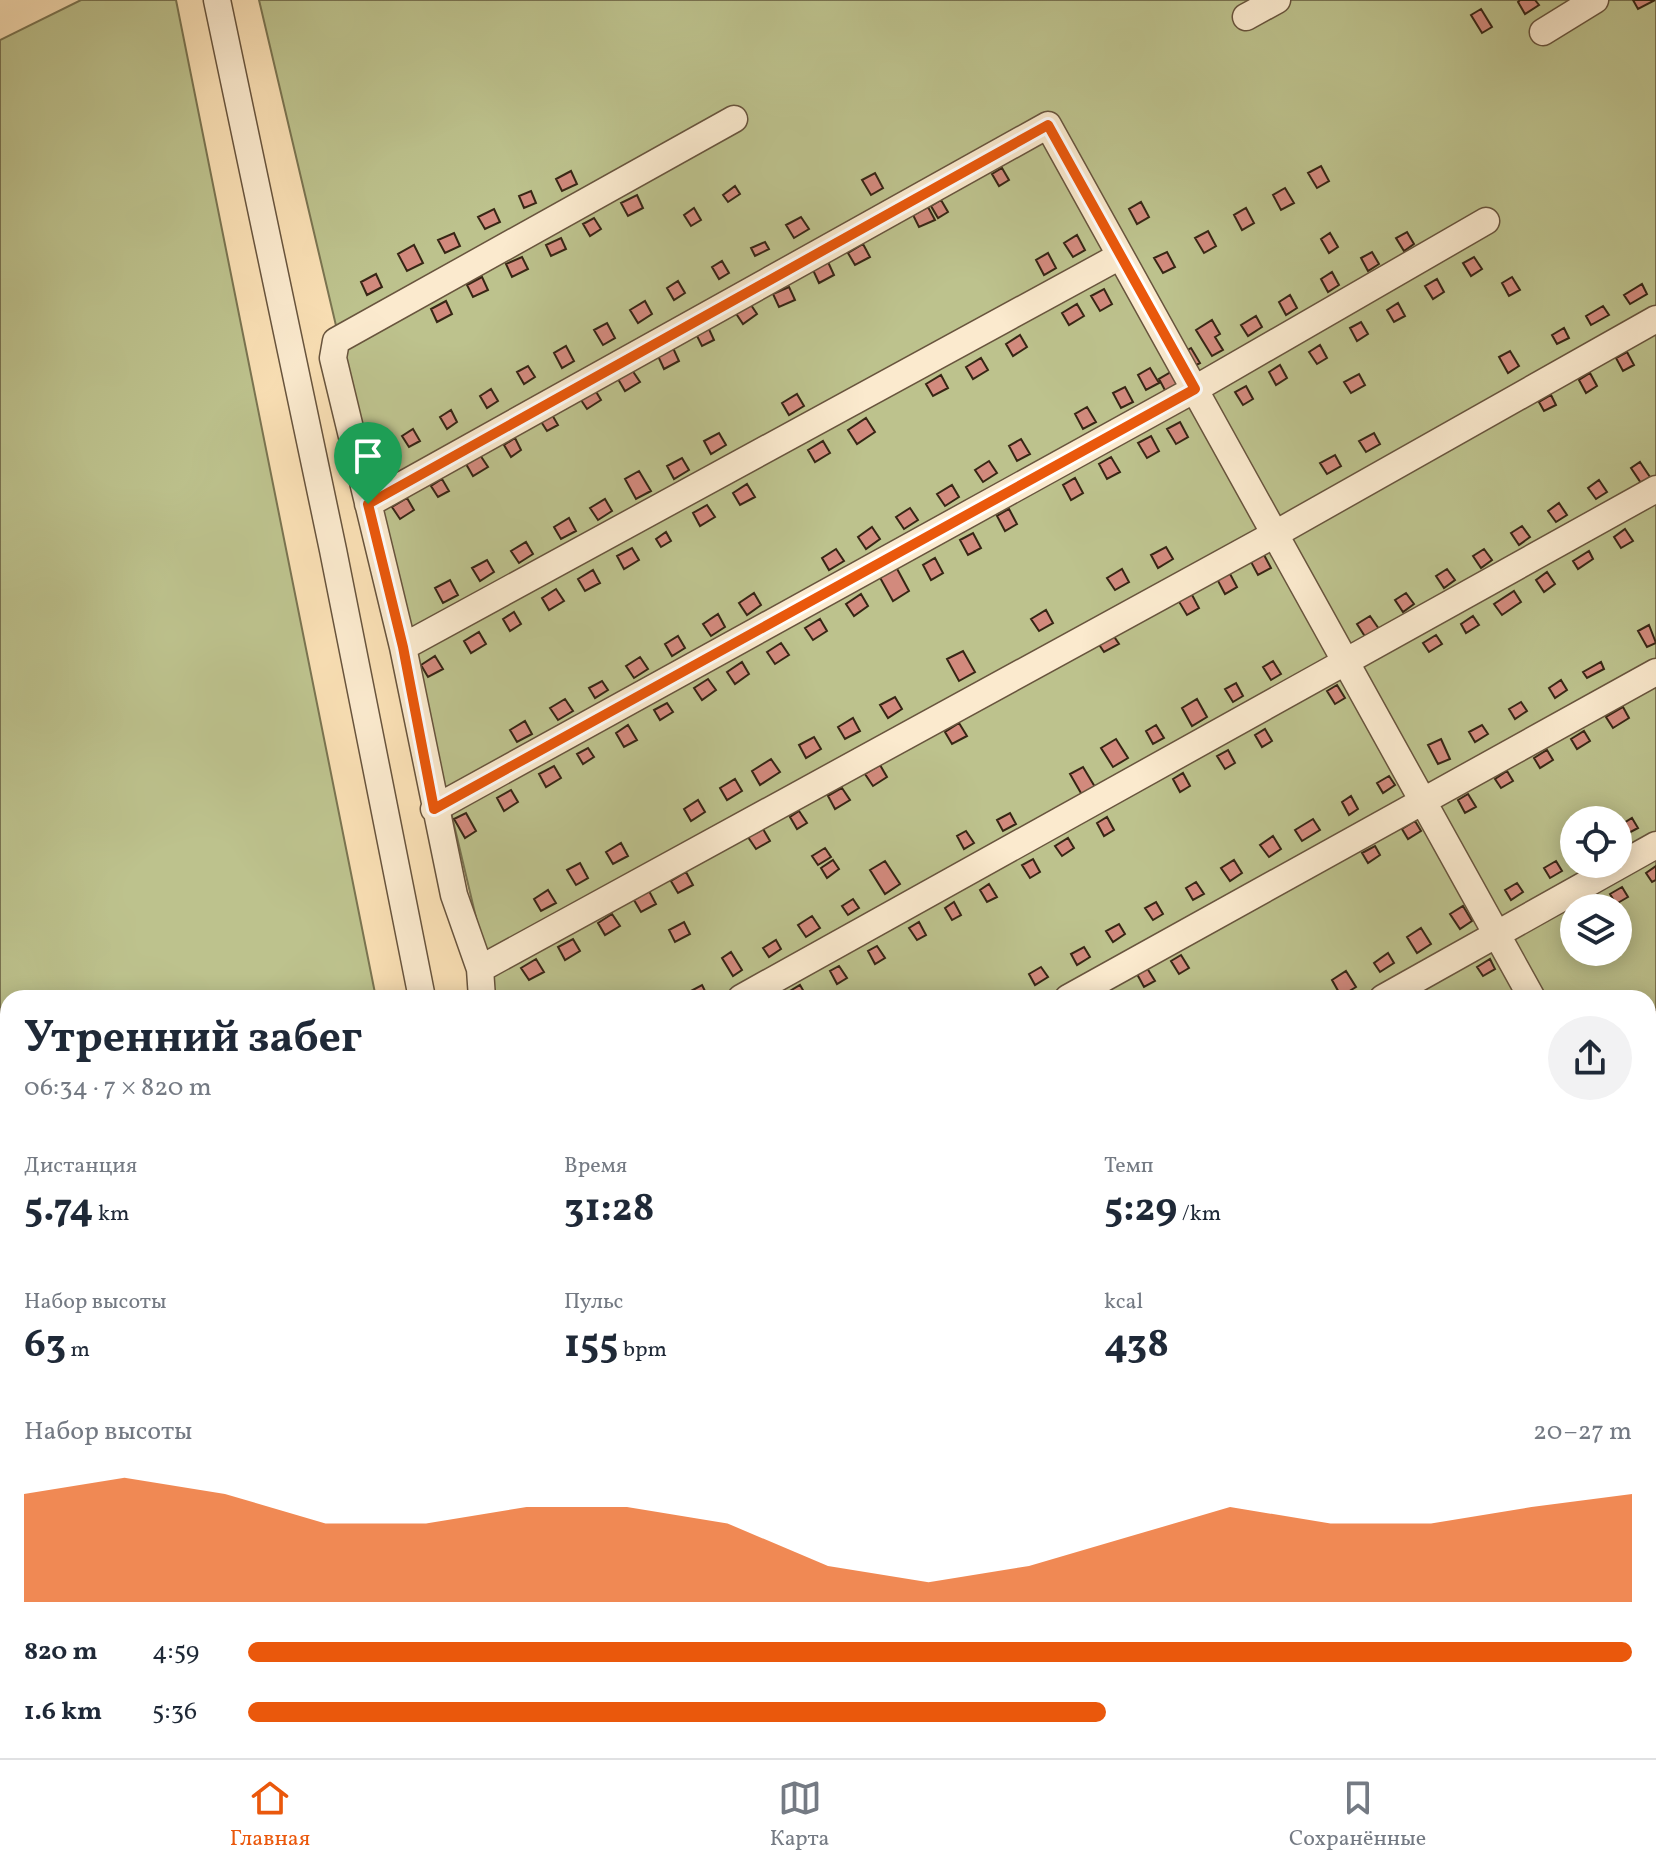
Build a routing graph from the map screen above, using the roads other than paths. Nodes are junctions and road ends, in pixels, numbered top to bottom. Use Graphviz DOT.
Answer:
graph roads {
  1 [pos="217,0"];
  2 [pos="1277,0"];
  3 [pos="1595,0"];
  4 [pos="1246,17"];
  5 [pos="1543,32"];
  6 [pos="734,119"];
  7 [pos="1486,221"];
  8 [pos="1120,256"];
  9 [pos="1656,319"];
  10 [pos="1195,389"];
  11 [pos="1656,489"];
  12 [pos="368,504"];
  13 [pos="1275,534"];
  14 [pos="403,647"];
  15 [pos="1346,662"];
  16 [pos="1656,672"];
  17 [pos="1423,801"];
  18 [pos="434,809"];
  19 [pos="1656,845"];
  20 [pos="1497,934"];
  21 [pos="480,969"];
  22 [pos="420,990"];
  23 [pos="481,990"];
  24 [pos="755,990"];
  25 [pos="1082,990"];
  26 [pos="1397,990"];
  27 [pos="1528,990"];
  1 -- 22 [label="street"];
  2 -- 4 [label="street"];
  3 -- 5 [label="street"];
  6 -- 12 [label="street"];
  7 -- 10 [label="street"];
  8 -- 10 [label="street"];
  8 -- 12 [label="street"];
  8 -- 14 [label="street"];
  9 -- 13 [label="street"];
  10 -- 13 [label="street"];
  10 -- 18 [label="street"];
  11 -- 15 [label="street"];
  12 -- 14 [label="street"];
  13 -- 15 [label="street"];
  13 -- 21 [label="street"];
  14 -- 18 [label="street"];
  15 -- 17 [label="street"];
  15 -- 24 [label="street"];
  16 -- 17 [label="street"];
  17 -- 20 [label="street"];
  17 -- 25 [label="street"];
  18 -- 21 [label="street"];
  19 -- 20 [label="street"];
  20 -- 26 [label="street"];
  20 -- 27 [label="street"];
  21 -- 23 [label="street"];
}
